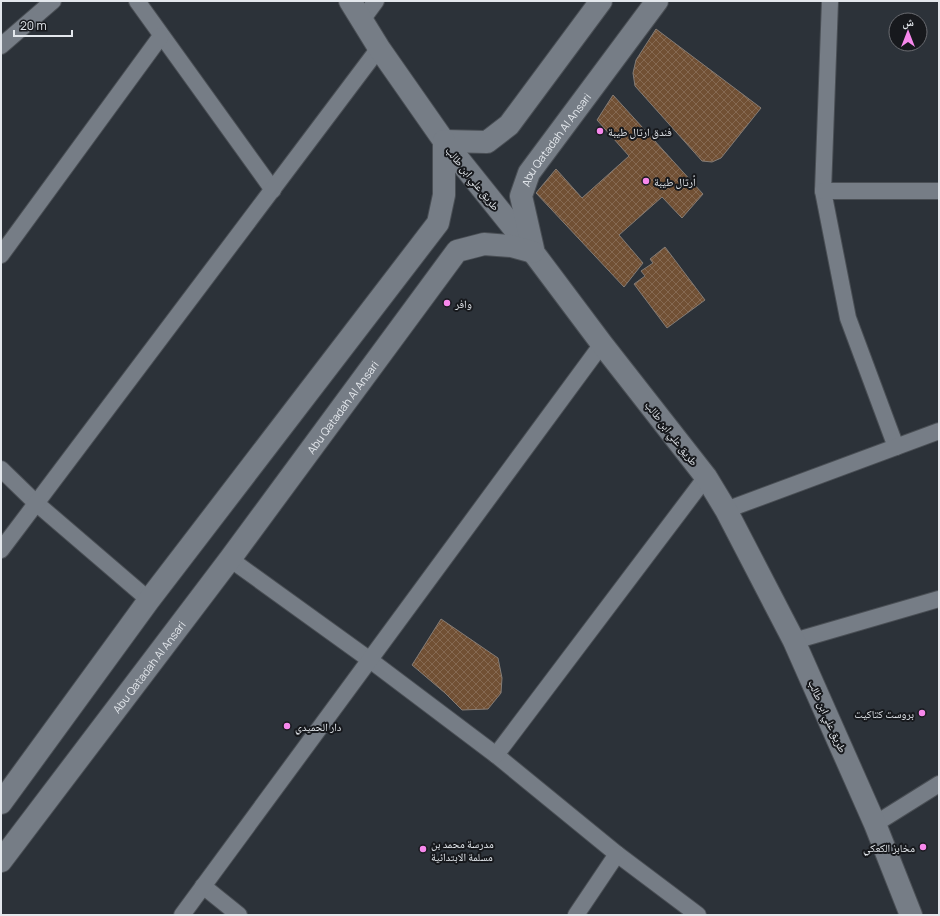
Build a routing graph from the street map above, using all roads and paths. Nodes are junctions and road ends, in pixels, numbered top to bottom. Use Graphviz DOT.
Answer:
graph roads {
  1 [pos="53,1"];
  2 [pos="137,1"];
  3 [pos="350,1"];
  4 [pos="376,1"];
  5 [pos="601,1"];
  6 [pos="657,1"];
  7 [pos="830,1"];
  8 [pos="362,20"];
  9 [pos="161,36"];
  10 [pos="1,46"];
  11 [pos="379,48"];
  12 [pos="444,141"];
  13 [pos="272,190"];
  14 [pos="823,191"];
  15 [pos="939,191"];
  16 [pos="534,252"];
  17 [pos="1,254"];
  18 [pos="602,344"];
  19 [pos="939,431"];
  20 [pos="896,447"];
  21 [pos="1,469"];
  22 [pos="706,477"];
  23 [pos="36,504"];
  24 [pos="726,510"];
  25 [pos="1,550"];
  26 [pos="230,559"];
  27 [pos="939,599"];
  28 [pos="149,600"];
  29 [pos="794,641"];
  30 [pos="370,660"];
  31 [pos="496,755"];
  32 [pos="939,784"];
  33 [pos="1,803"];
  34 [pos="875,824"];
  35 [pos="617,854"];
  36 [pos="1,861"];
  37 [pos="203,886"];
  38 [pos="182,915"];
  39 [pos="239,915"];
  40 [pos="576,915"];
  41 [pos="698,915"];
  42 [pos="911,915"];
  1 -- 10 [label="street"];
  2 -- 9 [label="street"];
  3 -- 8 [label="main road, طريق علي ابن طالب"];
  4 -- 8 [label="street"];
  5 -- 12 [label="main road"];
  6 -- 16 [label="main road, Abu Qatadah Al Ansari"];
  7 -- 14 [label="street"];
  8 -- 11 [label="main road, طريق علي ابن طالب"];
  9 -- 13 [label="street"];
  9 -- 17 [label="street"];
  11 -- 12 [label="main road, طريق علي ابن طالب"];
  11 -- 13 [label="street"];
  12 -- 16 [label="main road, طريق علي ابن طالب"];
  12 -- 28 [label="main road"];
  13 -- 23 [label="street"];
  14 -- 15 [label="street"];
  14 -- 20 [label="street"];
  16 -- 18 [label="main road, طريق علي ابن طالب"];
  16 -- 26 [label="main road, Abu Qatadah Al Ansari"];
  18 -- 22 [label="main road, طريق علي ابن طالب"];
  18 -- 30 [label="street"];
  19 -- 20 [label="street"];
  20 -- 24 [label="street"];
  21 -- 23 [label="street"];
  22 -- 24 [label="main road, طريق علي ابن طالب"];
  22 -- 31 [label="street"];
  23 -- 25 [label="street"];
  23 -- 28 [label="street"];
  24 -- 29 [label="main road, طريق علي ابن طالب"];
  26 -- 30 [label="street"];
  26 -- 36 [label="main road, Abu Qatadah Al Ansari"];
  27 -- 29 [label="street"];
  28 -- 33 [label="main road"];
  29 -- 34 [label="main road, طريق علي ابن طالب"];
  30 -- 31 [label="street"];
  30 -- 37 [label="street"];
  31 -- 35 [label="street"];
  32 -- 34 [label="street"];
  34 -- 42 [label="main road, طريق علي ابن طالب"];
  35 -- 40 [label="street"];
  35 -- 41 [label="street"];
  37 -- 38 [label="street"];
  37 -- 39 [label="street"];
}
